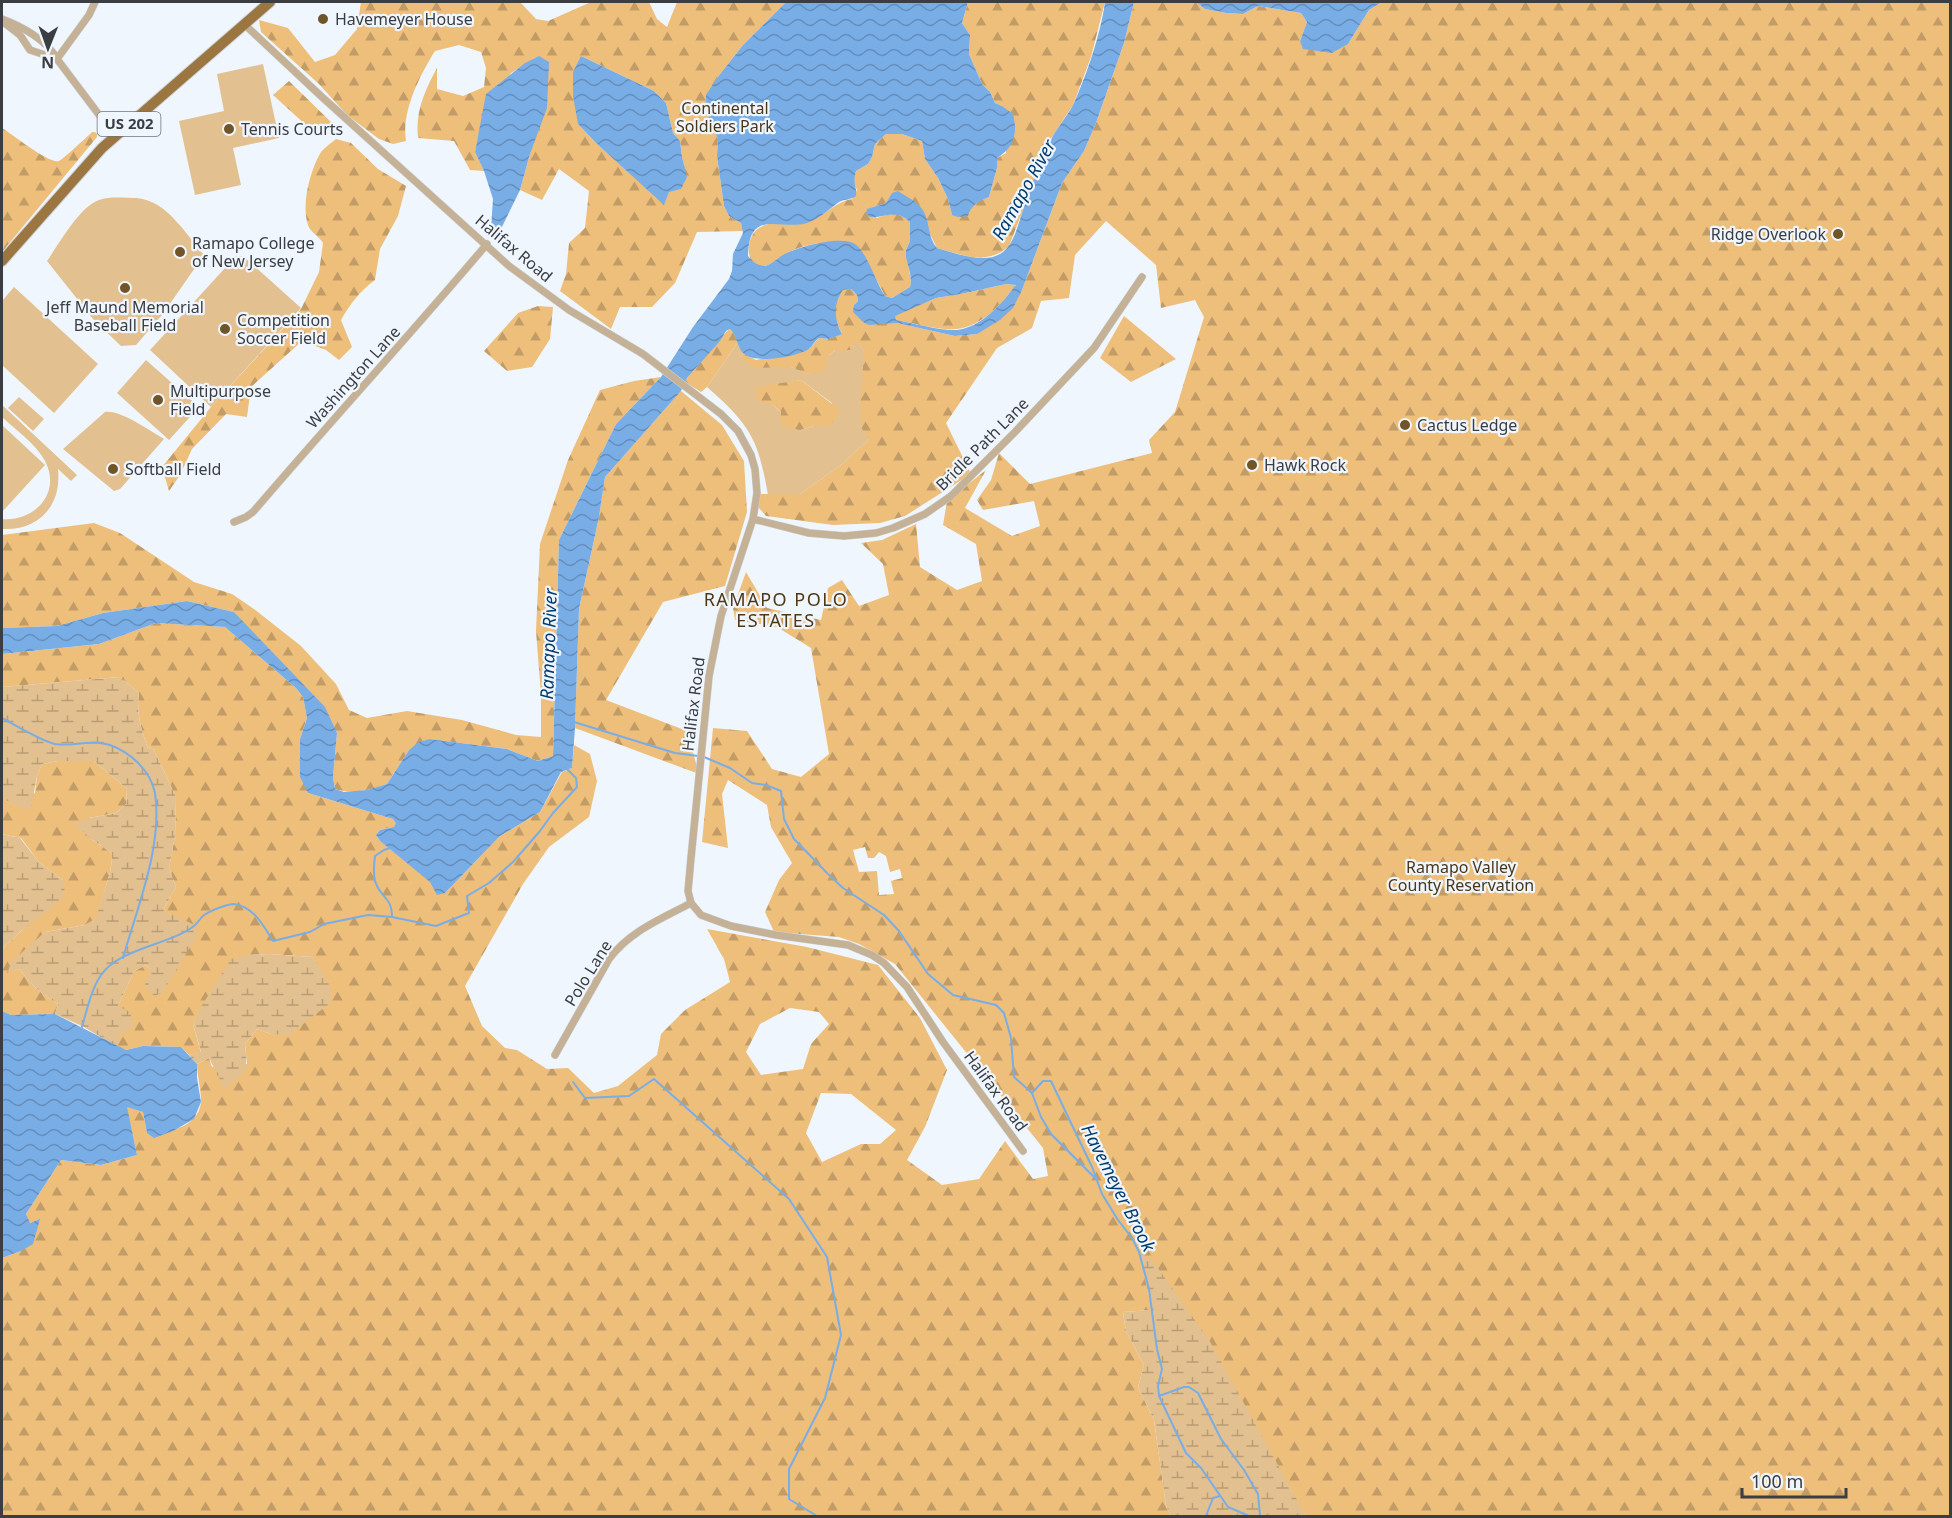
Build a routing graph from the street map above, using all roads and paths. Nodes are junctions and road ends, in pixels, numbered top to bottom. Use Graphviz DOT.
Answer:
graph roads {
  1 [pos="95,2"];
  2 [pos="270,2"];
  3 [pos="2,19"];
  4 [pos="244,24"];
  5 [pos="57,59"];
  6 [pos="115,136"];
  7 [pos="487,244"];
  8 [pos="2,261"];
  9 [pos="1142,277"];
  10 [pos="753,519"];
  11 [pos="234,522"];
  12 [pos="691,903"];
  13 [pos="555,1055"];
  14 [pos="1023,1150"];
  1 -- 5 [label="street"];
  2 -- 4 [label="main road, US 202"];
  3 -- 5 [label="street"];
  3 -- 5 [label="street"];
  4 -- 6 [label="main road, US 202"];
  4 -- 7 [label="street, Halifax Road"];
  5 -- 6 [label="street"];
  6 -- 8 [label="main road, US 202"];
  7 -- 10 [label="street, Halifax Road"];
  7 -- 11 [label="street, Washington Lane"];
  9 -- 10 [label="street, Bridle Path Lane"];
  10 -- 12 [label="street, Halifax Road"];
  12 -- 13 [label="street, Polo Lane"];
  12 -- 14 [label="street, Halifax Road"];
}
